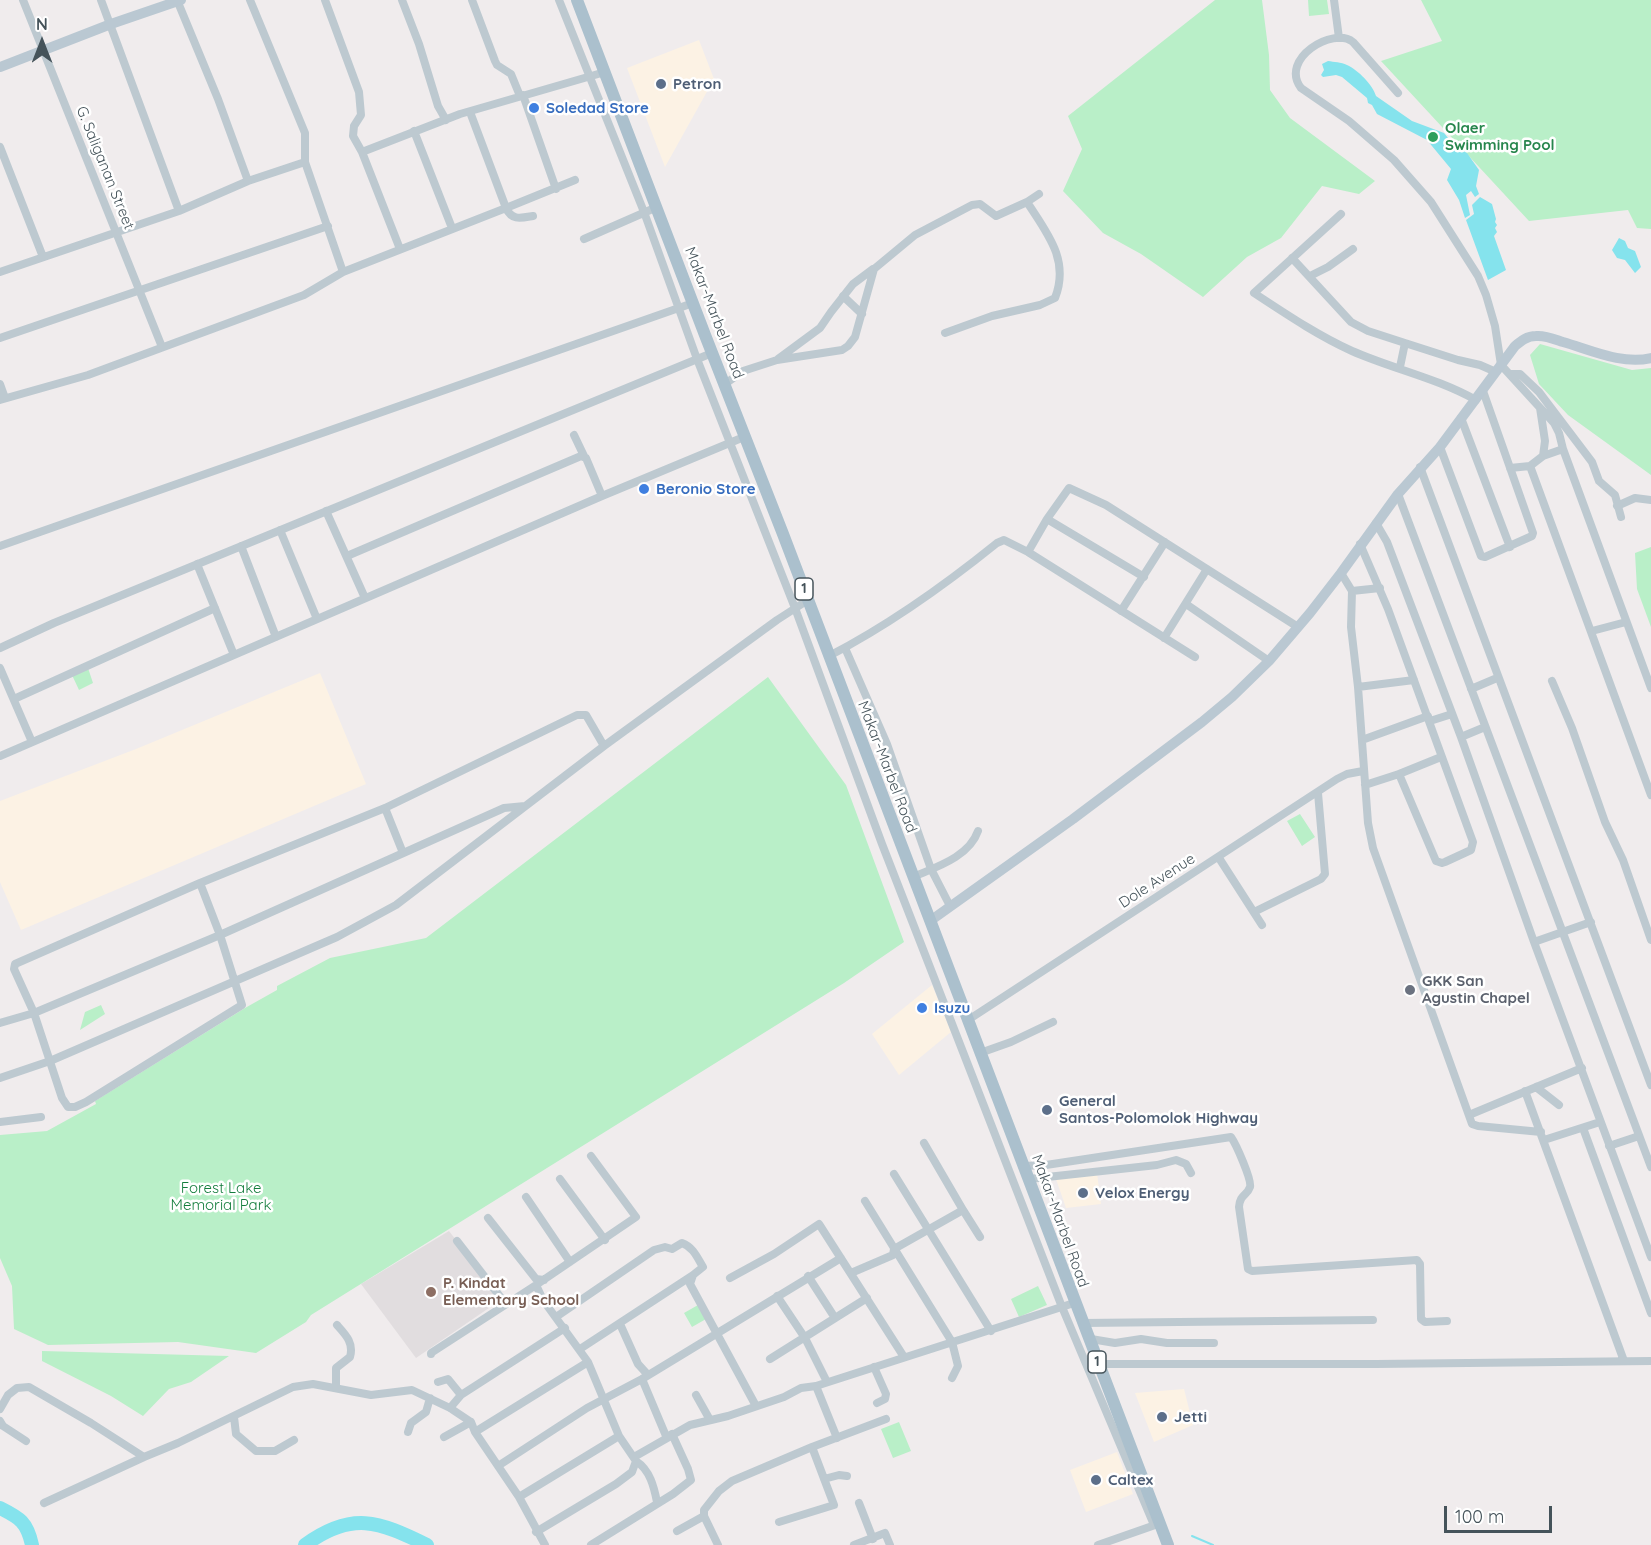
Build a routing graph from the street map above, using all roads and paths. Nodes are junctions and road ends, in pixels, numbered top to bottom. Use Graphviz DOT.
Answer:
graph roads {
  1 [pos="23,0"];
  2 [pos="101,0"];
  3 [pos="178,0"];
  4 [pos="250,0"];
  5 [pos="325,0"];
  6 [pos="402,0"];
  7 [pos="472,0"];
  8 [pos="559,0"];
  9 [pos="578,0"];
  10 [pos="1334,0"];
  11 [pos="111,24"];
  12 [pos="1339,38"];
  13 [pos="43,51"];
  14 [pos="0,68"];
  15 [pos="605,72"];
  16 [pos="589,76"];
  17 [pos="1398,93"];
  18 [pos="522,96"];
  19 [pos="470,112"];
  20 [pos="446,120"];
  21 [pos="414,131"];
  22 [pos="0,147"];
  23 [pos="363,152"];
  24 [pos="305,162"];
  25 [pos="575,180"];
  26 [pos="248,181"];
  27 [pos="556,189"];
  28 [pos="1039,194"];
  29 [pos="1027,202"];
  30 [pos="657,207"];
  31 [pos="506,208"];
  32 [pos="179,211"];
  33 [pos="644,212"];
  34 [pos="1341,214"];
  35 [pos="533,216"];
  36 [pos="328,226"];
  37 [pos="452,228"];
  38 [pos="116,232"];
  39 [pos="584,239"];
  40 [pos="400,249"];
  41 [pos="1353,249"];
  42 [pos="43,257"];
  43 [pos="1292,258"];
  44 [pos="874,269"];
  45 [pos="0,272"];
  46 [pos="343,272"];
  47 [pos="1310,276"];
  48 [pos="140,291"];
  49 [pos="843,296"];
  50 [pos="693,303"];
  51 [pos="679,308"];
  52 [pos="862,314"];
  53 [pos="945,333"];
  54 [pos="0,338"];
  55 [pos="1406,343"];
  56 [pos="162,347"];
  57 [pos="712,353"];
  58 [pos="1651,358"];
  59 [pos="697,359"];
  60 [pos="777,360"];
  61 [pos="1400,367"];
  62 [pos="1498,368"];
  63 [pos="1510,374"];
  64 [pos="0,384"];
  65 [pos="725,384"];
  66 [pos="1479,395"];
  67 [pos="2,399"];
  68 [pos="1539,408"];
  69 [pos="1461,418"];
  70 [pos="574,435"];
  71 [pos="744,437"];
  72 [pos="729,442"];
  73 [pos="1440,447"];
  74 [pos="1563,448"];
  75 [pos="584,456"];
  76 [pos="1543,456"];
  77 [pos="1530,466"];
  78 [pos="1420,467"];
  79 [pos="1510,468"];
  80 [pos="1398,494"];
  81 [pos="602,496"];
  82 [pos="1651,500"];
  83 [pos="1617,506"];
  84 [pos="326,511"];
  85 [pos="1621,517"];
  86 [pos="1047,519"];
  87 [pos="1376,523"];
  88 [pos="280,530"];
  89 [pos="1165,542"];
  90 [pos="1360,544"];
  91 [pos="0,546"];
  92 [pos="241,546"];
  93 [pos="1510,547"];
  94 [pos="1028,552"];
  95 [pos="347,556"];
  96 [pos="197,564"];
  97 [pos="1207,569"];
  98 [pos="1341,573"];
  99 [pos="1144,577"];
  100 [pos="1380,588"];
  101 [pos="1352,591"];
  102 [pos="365,598"];
  103 [pos="808,600"];
  104 [pos="1186,604"];
  105 [pos="215,608"];
  106 [pos="795,608"];
  107 [pos="1121,611"];
  108 [pos="317,619"];
  109 [pos="1626,622"];
  110 [pos="1298,627"];
  111 [pos="1592,631"];
  112 [pos="276,637"];
  113 [pos="1164,638"];
  114 [pos="0,648"];
  115 [pos="845,648"];
  116 [pos="234,655"];
  117 [pos="829,656"];
  118 [pos="1195,657"];
  119 [pos="1269,661"];
  120 [pos="0,668"];
  121 [pos="1497,678"];
  122 [pos="1414,680"];
  123 [pos="1552,681"];
  124 [pos="1358,687"];
  125 [pos="1471,688"];
  126 [pos="1651,688"];
  127 [pos="14,699"];
  128 [pos="1452,714"];
  129 [pos="1429,719"];
  130 [pos="1485,727"];
  131 [pos="1461,737"];
  132 [pos="1362,740"];
  133 [pos="32,742"];
  134 [pos="604,746"];
  135 [pos="0,756"];
  136 [pos="1441,758"];
  137 [pos="1363,771"];
  138 [pos="1400,774"];
  139 [pos="1365,785"];
  140 [pos="1318,793"];
  141 [pos="1651,795"];
  142 [pos="525,806"];
  143 [pos="385,808"];
  144 [pos="978,831"];
  145 [pos="403,853"];
  146 [pos="1219,858"];
  147 [pos="931,869"];
  148 [pos="913,877"];
  149 [pos="200,883"];
  150 [pos="950,906"];
  151 [pos="1254,912"];
  152 [pos="930,921"];
  153 [pos="1591,921"];
  154 [pos="1262,924"];
  155 [pos="1563,932"];
  156 [pos="220,935"];
  157 [pos="1651,939"];
  158 [pos="1534,942"];
  159 [pos="235,980"];
  160 [pos="34,1013"];
  161 [pos="968,1020"];
  162 [pos="1053,1022"];
  163 [pos="0,1023"];
  164 [pos="980,1053"];
  165 [pos="50,1061"];
  166 [pos="1582,1068"];
  167 [pos="0,1078"];
  168 [pos="1651,1085"];
  169 [pos="1536,1087"];
  170 [pos="1525,1091"];
  171 [pos="1559,1105"];
  172 [pos="1469,1115"];
  173 [pos="41,1117"];
  174 [pos="0,1122"];
  175 [pos="1600,1122"];
  176 [pos="1583,1128"];
  177 [pos="1542,1136"];
  178 [pos="1639,1136"];
  179 [pos="924,1143"];
  180 [pos="1610,1146"];
  181 [pos="591,1156"];
  182 [pos="1649,1156"];
  183 [pos="1024,1166"];
  184 [pos="1651,1167"];
  185 [pos="1191,1173"];
  186 [pos="894,1174"];
  187 [pos="560,1179"];
  188 [pos="1029,1179"];
  189 [pos="526,1197"];
  190 [pos="865,1202"];
  191 [pos="963,1210"];
  192 [pos="488,1218"];
  193 [pos="929,1229"];
  194 [pos="980,1237"];
  195 [pos="604,1240"];
  196 [pos="458,1241"];
  197 [pos="894,1249"];
  198 [pos="1651,1257"];
  199 [pos="841,1258"];
  200 [pos="570,1262"];
  201 [pos="851,1274"];
  202 [pos="693,1275"];
  203 [pos="808,1276"];
  204 [pos="730,1278"];
  205 [pos="544,1280"];
  206 [pos="536,1285"];
  207 [pos="777,1296"];
  208 [pos="867,1298"];
  209 [pos="505,1303"];
  210 [pos="1074,1303"];
  211 [pos="1062,1307"];
  212 [pos="1651,1314"];
  213 [pos="556,1317"];
  214 [pos="835,1318"];
  215 [pos="1373,1320"];
  216 [pos="1447,1321"];
  217 [pos="1082,1323"];
  218 [pos="620,1324"];
  219 [pos="337,1325"];
  220 [pos="565,1328"];
  221 [pos="991,1331"];
  222 [pos="716,1332"];
  223 [pos="1087,1336"];
  224 [pos="805,1338"];
  225 [pos="952,1342"];
  226 [pos="1214,1343"];
  227 [pos="580,1349"];
  228 [pos="432,1354"];
  229 [pos="903,1357"];
  230 [pos="770,1359"];
  231 [pos="1624,1361"];
  232 [pos="1651,1361"];
  233 [pos="588,1362"];
  234 [pos="1098,1364"];
  235 [pos="874,1367"];
  236 [pos="645,1377"];
  237 [pos="952,1378"];
  238 [pos="438,1382"];
  239 [pos="827,1382"];
  240 [pos="816,1386"];
  241 [pos="336,1388"];
  242 [pos="461,1395"];
  243 [pos="696,1395"];
  244 [pos="430,1398"];
  245 [pos="602,1400"];
  246 [pos="877,1403"];
  247 [pos="756,1406"];
  248 [pos="450,1408"];
  249 [pos="0,1409"];
  250 [pos="234,1417"];
  251 [pos="886,1419"];
  252 [pos="710,1420"];
  253 [pos="0,1421"];
  254 [pos="471,1422"];
  255 [pos="408,1432"];
  256 [pos="475,1432"];
  257 [pos="669,1435"];
  258 [pos="619,1436"];
  259 [pos="444,1437"];
  260 [pos="837,1438"];
  261 [pos="294,1440"];
  262 [pos="26,1441"];
  263 [pos="812,1447"];
  264 [pos="144,1457"];
  265 [pos="635,1459"];
  266 [pos="498,1466"];
  267 [pos="847,1476"];
  268 [pos="824,1479"];
  269 [pos="519,1497"];
  270 [pos="657,1502"];
  271 [pos="44,1503"];
  272 [pos="859,1503"];
  273 [pos="704,1516"];
  274 [pos="779,1522"];
  275 [pos="1157,1524"];
  276 [pos="677,1531"];
  277 [pos="536,1532"];
  278 [pos="873,1539"];
  279 [pos="544,1545"];
  280 [pos="591,1545"];
  281 [pos="718,1545"];
  282 [pos="854,1545"];
  283 [pos="890,1545"];
  284 [pos="1098,1545"];
  285 [pos="1168,1545"];
  1 -- 13 [label="street, G. Saliganan Street"];
  2 -- 11 [label="street"];
  3 -- 11 [label="main road"];
  3 -- 26 [label="street"];
  4 -- 24 [label="street"];
  5 -- 23 [label="street"];
  6 -- 20 [label="street"];
  7 -- 18 [label="street"];
  8 -- 16 [label="street"];
  9 -- 15 [label="main road, Makar-Marbel Road / 1"];
  10 -- 12 [label="street"];
  11 -- 13 [label="main road"];
  11 -- 32 [label="street"];
  12 -- 17 [label="street"];
  12 -- 62 [label="street"];
  13 -- 14 [label="main road"];
  13 -- 38 [label="street, G. Saliganan Street"];
  15 -- 16 [label="street"];
  15 -- 30 [label="main road, Makar-Marbel Road / 1"];
  16 -- 18 [label="street"];
  16 -- 33 [label="street"];
  18 -- 19 [label="street"];
  18 -- 27 [label="street"];
  19 -- 20 [label="street"];
  19 -- 31 [label="street"];
  20 -- 21 [label="street"];
  21 -- 23 [label="street"];
  21 -- 37 [label="street"];
  22 -- 42 [label="street"];
  23 -- 40 [label="street"];
  24 -- 26 [label="street"];
  24 -- 36 [label="street"];
  25 -- 27 [label="street"];
  26 -- 32 [label="street"];
  27 -- 31 [label="street"];
  28 -- 29 [label="street"];
  29 -- 44 [label="street"];
  29 -- 53 [label="street"];
  30 -- 33 [label="street"];
  30 -- 50 [label="main road, Makar-Marbel Road / 1"];
  31 -- 35 [label="street"];
  31 -- 37 [label="street"];
  32 -- 38 [label="street"];
  33 -- 39 [label="street"];
  33 -- 51 [label="street"];
  34 -- 43 [label="street"];
  36 -- 46 [label="street"];
  36 -- 48 [label="street"];
  37 -- 40 [label="street"];
  38 -- 42 [label="street"];
  38 -- 48 [label="street, G. Saliganan Street"];
  40 -- 46 [label="street"];
  41 -- 47 [label="street"];
  42 -- 45 [label="street"];
  43 -- 47 [label="street"];
  43 -- 61 [label="street"];
  44 -- 49 [label="street"];
  44 -- 52 [label="street"];
  46 -- 56 [label="street"];
  47 -- 55 [label="street"];
  48 -- 54 [label="street"];
  48 -- 56 [label="street, G. Saliganan Street"];
  49 -- 52 [label="street"];
  49 -- 60 [label="street"];
  50 -- 51 [label="street"];
  50 -- 57 [label="main road, Makar-Marbel Road / 1"];
  51 -- 59 [label="street"];
  51 -- 91 [label="street"];
  52 -- 60 [label="street"];
  55 -- 61 [label="street"];
  55 -- 62 [label="street"];
  56 -- 67 [label="street"];
  57 -- 59 [label="street"];
  57 -- 65 [label="main road, Makar-Marbel Road / 1"];
  58 -- 62 [label="main road"];
  59 -- 72 [label="street"];
  59 -- 84 [label="street"];
  60 -- 65 [label="street"];
  61 -- 66 [label="street"];
  62 -- 63 [label="street"];
  62 -- 66 [label="main road"];
  63 -- 68 [label="street"];
  63 -- 83 [label="street"];
  64 -- 67 [label="street"];
  65 -- 71 [label="main road, Makar-Marbel Road / 1"];
  66 -- 69 [label="main road"];
  66 -- 79 [label="street"];
  68 -- 74 [label="street"];
  68 -- 76 [label="street"];
  69 -- 73 [label="main road"];
  69 -- 93 [label="street"];
  70 -- 75 [label="street"];
  71 -- 72 [label="street"];
  71 -- 103 [label="main road, Makar-Marbel Road / 1"];
  72 -- 81 [label="street"];
  72 -- 106 [label="street"];
  73 -- 78 [label="main road"];
  73 -- 93 [label="street"];
  74 -- 76 [label="street"];
  74 -- 109 [label="street"];
  75 -- 81 [label="street"];
  75 -- 95 [label="street"];
  76 -- 77 [label="street"];
  77 -- 79 [label="street"];
  77 -- 111 [label="street"];
  78 -- 80 [label="main road"];
  78 -- 121 [label="street"];
  79 -- 93 [label="street"];
  80 -- 87 [label="main road"];
  80 -- 125 [label="street"];
  81 -- 102 [label="street"];
  82 -- 83 [label="street"];
  83 -- 85 [label="street"];
  84 -- 88 [label="street"];
  84 -- 95 [label="street"];
  86 -- 89 [label="street"];
  86 -- 94 [label="street"];
  86 -- 99 [label="street"];
  87 -- 90 [label="main road"];
  87 -- 128 [label="street"];
  88 -- 92 [label="street"];
  88 -- 108 [label="street"];
  89 -- 97 [label="street"];
  89 -- 99 [label="street"];
  90 -- 98 [label="main road"];
  90 -- 100 [label="street"];
  92 -- 96 [label="street"];
  92 -- 112 [label="street"];
  94 -- 107 [label="street"];
  94 -- 115 [label="street"];
  95 -- 102 [label="street"];
  96 -- 105 [label="street"];
  96 -- 114 [label="street"];
  97 -- 104 [label="street"];
  97 -- 110 [label="street"];
  98 -- 101 [label="street"];
  98 -- 110 [label="main road"];
  99 -- 107 [label="street"];
  100 -- 101 [label="street"];
  100 -- 122 [label="street"];
  101 -- 124 [label="street"];
  102 -- 108 [label="street"];
  103 -- 106 [label="street"];
  103 -- 117 [label="main road, Makar-Marbel Road / 1"];
  104 -- 113 [label="street"];
  104 -- 119 [label="street"];
  105 -- 116 [label="street"];
  105 -- 127 [label="street"];
  106 -- 134 [label="street"];
  106 -- 211 [label="street"];
  107 -- 113 [label="street"];
  108 -- 112 [label="street"];
  109 -- 111 [label="street"];
  109 -- 126 [label="street"];
  110 -- 119 [label="main road"];
  111 -- 141 [label="street"];
  112 -- 116 [label="street"];
  113 -- 118 [label="street"];
  115 -- 117 [label="street"];
  115 -- 147 [label="street"];
  116 -- 133 [label="street"];
  117 -- 148 [label="main road, Makar-Marbel Road / 1"];
  119 -- 150 [label="main road"];
  120 -- 127 [label="street"];
  121 -- 125 [label="street"];
  121 -- 153 [label="street"];
  122 -- 124 [label="street"];
  122 -- 129 [label="street"];
  123 -- 157 [label="street"];
  124 -- 132 [label="street"];
  125 -- 130 [label="street"];
  127 -- 133 [label="street"];
  128 -- 129 [label="street"];
  128 -- 131 [label="street"];
  129 -- 132 [label="street"];
  129 -- 136 [label="street"];
  130 -- 131 [label="street"];
  130 -- 155 [label="street"];
  131 -- 158 [label="street"];
  132 -- 137 [label="street"];
  133 -- 135 [label="street"];
  134 -- 142 [label="street"];
  134 -- 143 [label="street"];
  136 -- 138 [label="street"];
  136 -- 138 [label="street"];
  137 -- 139 [label="street"];
  137 -- 140 [label="street, Dole Avenue"];
  138 -- 139 [label="street"];
  139 -- 172 [label="street"];
  140 -- 146 [label="street, Dole Avenue"];
  140 -- 151 [label="street"];
  142 -- 145 [label="street"];
  142 -- 159 [label="street"];
  143 -- 145 [label="street"];
  143 -- 149 [label="street"];
  144 -- 147 [label="street"];
  145 -- 156 [label="street"];
  146 -- 151 [label="street"];
  146 -- 161 [label="street, Dole Avenue"];
  147 -- 148 [label="street"];
  147 -- 150 [label="street"];
  148 -- 152 [label="main road, Makar-Marbel Road / 1"];
  149 -- 156 [label="street"];
  149 -- 160 [label="street"];
  150 -- 152 [label="main road"];
  151 -- 154 [label="street"];
  152 -- 161 [label="main road, Makar-Marbel Road / 1"];
  153 -- 155 [label="street"];
  153 -- 168 [label="street"];
  155 -- 158 [label="street"];
  155 -- 178 [label="street"];
  156 -- 159 [label="street"];
  156 -- 160 [label="street"];
  158 -- 166 [label="street"];
  159 -- 165 [label="street"];
  159 -- 165 [label="street"];
  160 -- 163 [label="street"];
  160 -- 165 [label="street"];
  161 -- 164 [label="main road, Makar-Marbel Road / 1"];
  162 -- 164 [label="street"];
  164 -- 183 [label="main road, Makar-Marbel Road / 1"];
  165 -- 167 [label="street"];
  166 -- 169 [label="street"];
  166 -- 175 [label="street"];
  169 -- 170 [label="street"];
  169 -- 171 [label="street"];
  170 -- 172 [label="street"];
  170 -- 177 [label="street"];
  172 -- 177 [label="street"];
  173 -- 174 [label="street"];
  175 -- 176 [label="street"];
  175 -- 180 [label="street"];
  176 -- 177 [label="street"];
  176 -- 212 [label="street"];
  177 -- 231 [label="street"];
  178 -- 180 [label="street"];
  178 -- 182 [label="street"];
  179 -- 191 [label="street"];
  180 -- 198 [label="street"];
  181 -- 195 [label="street"];
  182 -- 184 [label="street"];
  183 -- 188 [label="main road, Makar-Marbel Road / 1"];
  183 -- 216 [label="street"];
  185 -- 188 [label="street"];
  186 -- 193 [label="street"];
  187 -- 195 [label="street"];
  188 -- 210 [label="main road, Makar-Marbel Road / 1"];
  189 -- 200 [label="street"];
  190 -- 197 [label="street"];
  191 -- 193 [label="street"];
  191 -- 194 [label="street"];
  192 -- 205 [label="street"];
  193 -- 197 [label="street"];
  193 -- 221 [label="street"];
  195 -- 200 [label="street"];
  196 -- 209 [label="street"];
  197 -- 201 [label="street"];
  197 -- 225 [label="street"];
  199 -- 201 [label="street"];
  199 -- 203 [label="street"];
  199 -- 204 [label="street"];
  200 -- 205 [label="street"];
  201 -- 208 [label="street"];
  202 -- 213 [label="street"];
  202 -- 218 [label="street"];
  202 -- 222 [label="street"];
  203 -- 207 [label="street"];
  203 -- 214 [label="street"];
  205 -- 206 [label="street"];
  206 -- 209 [label="street"];
  206 -- 213 [label="street"];
  207 -- 222 [label="street"];
  207 -- 224 [label="street"];
  208 -- 214 [label="street"];
  208 -- 229 [label="street"];
  209 -- 228 [label="street"];
  210 -- 211 [label="street"];
  210 -- 217 [label="main road, Makar-Marbel Road / 1"];
  211 -- 221 [label="street"];
  211 -- 275 [label="street"];
  213 -- 220 [label="street"];
  214 -- 224 [label="street"];
  215 -- 217 [label="street"];
  217 -- 223 [label="main road, Makar-Marbel Road / 1"];
  218 -- 227 [label="street"];
  218 -- 236 [label="street"];
  219 -- 241 [label="street"];
  220 -- 227 [label="street"];
  220 -- 242 [label="street"];
  221 -- 225 [label="street"];
  222 -- 236 [label="street"];
  222 -- 247 [label="street"];
  223 -- 226 [label="street"];
  223 -- 234 [label="main road, Makar-Marbel Road / 1"];
  224 -- 230 [label="street"];
  224 -- 239 [label="street"];
  225 -- 229 [label="street"];
  225 -- 237 [label="street"];
  227 -- 233 [label="street"];
  229 -- 235 [label="street"];
  231 -- 232 [label="street"];
  231 -- 234 [label="street"];
  233 -- 245 [label="street"];
  233 -- 256 [label="street"];
  234 -- 275 [label="main road, Makar-Marbel Road / 1"];
  235 -- 239 [label="street"];
  235 -- 246 [label="street"];
  236 -- 245 [label="street"];
  236 -- 257 [label="street"];
  238 -- 242 [label="street"];
  239 -- 240 [label="street"];
  240 -- 247 [label="street"];
  240 -- 260 [label="street"];
  241 -- 244 [label="street"];
  241 -- 250 [label="street"];
  242 -- 248 [label="street"];
  243 -- 252 [label="street"];
  244 -- 248 [label="street"];
  244 -- 255 [label="street"];
  245 -- 258 [label="street"];
  245 -- 266 [label="street"];
  247 -- 252 [label="street"];
  248 -- 254 [label="street"];
  249 -- 264 [label="street"];
  250 -- 261 [label="street"];
  250 -- 264 [label="street"];
  251 -- 260 [label="street"];
  252 -- 257 [label="street"];
  253 -- 262 [label="street"];
  254 -- 256 [label="street"];
  254 -- 259 [label="street"];
  256 -- 266 [label="street"];
  257 -- 265 [label="street"];
  257 -- 270 [label="street"];
  258 -- 265 [label="street"];
  258 -- 269 [label="street"];
  260 -- 263 [label="street"];
  263 -- 268 [label="street"];
  263 -- 273 [label="street"];
  264 -- 271 [label="street"];
  265 -- 270 [label="street"];
  265 -- 277 [label="street"];
  266 -- 269 [label="street"];
  267 -- 268 [label="street"];
  268 -- 274 [label="street"];
  269 -- 277 [label="street"];
  270 -- 280 [label="street"];
  272 -- 278 [label="street"];
  273 -- 276 [label="street"];
  273 -- 281 [label="street"];
  275 -- 284 [label="street"];
  275 -- 285 [label="main road, Makar-Marbel Road / 1"];
  277 -- 279 [label="street"];
  278 -- 282 [label="street"];
  278 -- 283 [label="street"];
}
